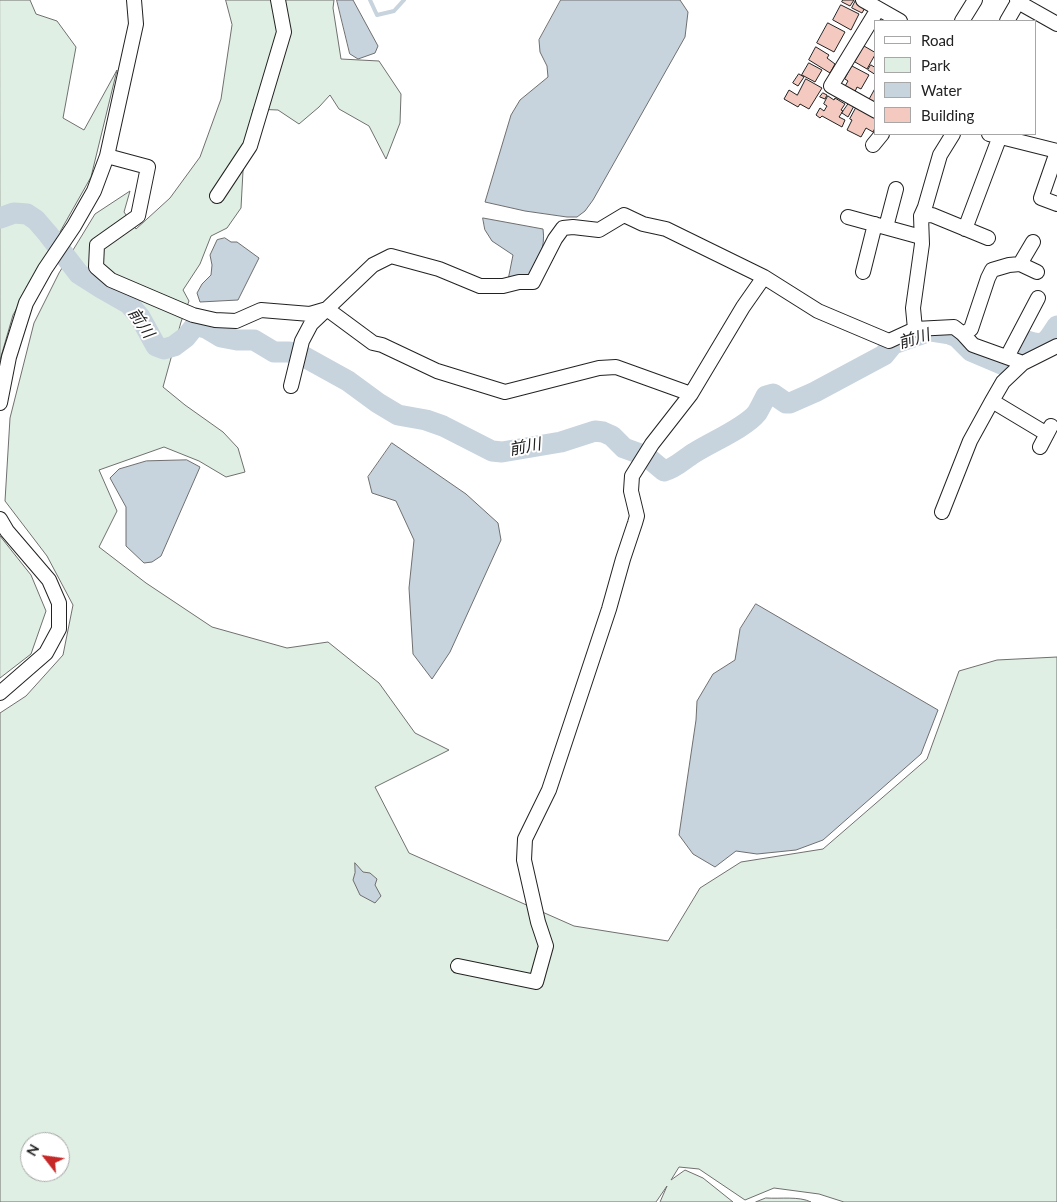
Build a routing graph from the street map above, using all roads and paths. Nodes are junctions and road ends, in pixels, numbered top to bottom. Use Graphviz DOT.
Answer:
graph roads {
  1 [pos="134,0"];
  2 [pos="278,0"];
  3 [pos="863,0"];
  4 [pos="975,0"];
  5 [pos="1018,1"];
  6 [pos="878,9"];
  7 [pos="898,20"];
  8 [pos="963,20"];
  9 [pos="1008,20"];
  10 [pos="1057,24"];
  11 [pos="874,110"];
  12 [pos="881,135"];
  13 [pos="952,135"];
  14 [pos="995,135"];
  15 [pos="873,144"];
  16 [pos="1057,151"];
  17 [pos="107,156"];
  18 [pos="896,189"];
  19 [pos="217,196"];
  20 [pos="1057,204"];
  21 [pos="921,216"];
  22 [pos="848,218"];
  23 [pos="881,226"];
  24 [pos="965,229"];
  25 [pos="921,237"];
  26 [pos="988,238"];
  27 [pos="1033,242"];
  28 [pos="1020,264"];
  29 [pos="862,272"];
  30 [pos="1037,272"];
  31 [pos="764,277"];
  32 [pos="1038,298"];
  33 [pos="328,309"];
  34 [pos="915,329"];
  35 [pos="963,334"];
  36 [pos="1057,346"];
  37 [pos="1007,357"];
  38 [pos="1023,363"];
  39 [pos="291,386"];
  40 [pos="691,394"];
  41 [pos="992,401"];
  42 [pos="0,403"];
  43 [pos="1046,436"];
  44 [pos="942,512"];
  45 [pos="0,519"];
  46 [pos="0,693"];
  47 [pos="458,966"];
  1 -- 17 [label="street"];
  2 -- 19 [label="street"];
  3 -- 6 [label="street"];
  4 -- 8 [label="street"];
  5 -- 9 [label="street"];
  5 -- 10 [label="street"];
  6 -- 7 [label="street"];
  6 -- 11 [label="street"];
  12 -- 15 [label="street"];
  13 -- 21 [label="street"];
  14 -- 16 [label="street"];
  14 -- 24 [label="street"];
  16 -- 20 [label="street"];
  17 -- 33 [label="street"];
  17 -- 42 [label="street"];
  18 -- 23 [label="street"];
  21 -- 24 [label="street"];
  21 -- 25 [label="street"];
  22 -- 23 [label="street"];
  23 -- 25 [label="street"];
  23 -- 29 [label="street"];
  24 -- 26 [label="street"];
  25 -- 34 [label="street"];
  27 -- 28 [label="street"];
  28 -- 30 [label="street"];
  28 -- 35 [label="street"];
  31 -- 33 [label="street"];
  31 -- 34 [label="street"];
  31 -- 40 [label="street"];
  32 -- 37 [label="street"];
  33 -- 39 [label="street"];
  33 -- 40 [label="street"];
  34 -- 35 [label="street"];
  35 -- 37 [label="street"];
  36 -- 38 [label="street"];
  37 -- 38 [label="street"];
  38 -- 41 [label="street"];
  40 -- 47 [label="street"];
  41 -- 43 [label="street"];
  41 -- 44 [label="street"];
  45 -- 46 [label="street"];
}
